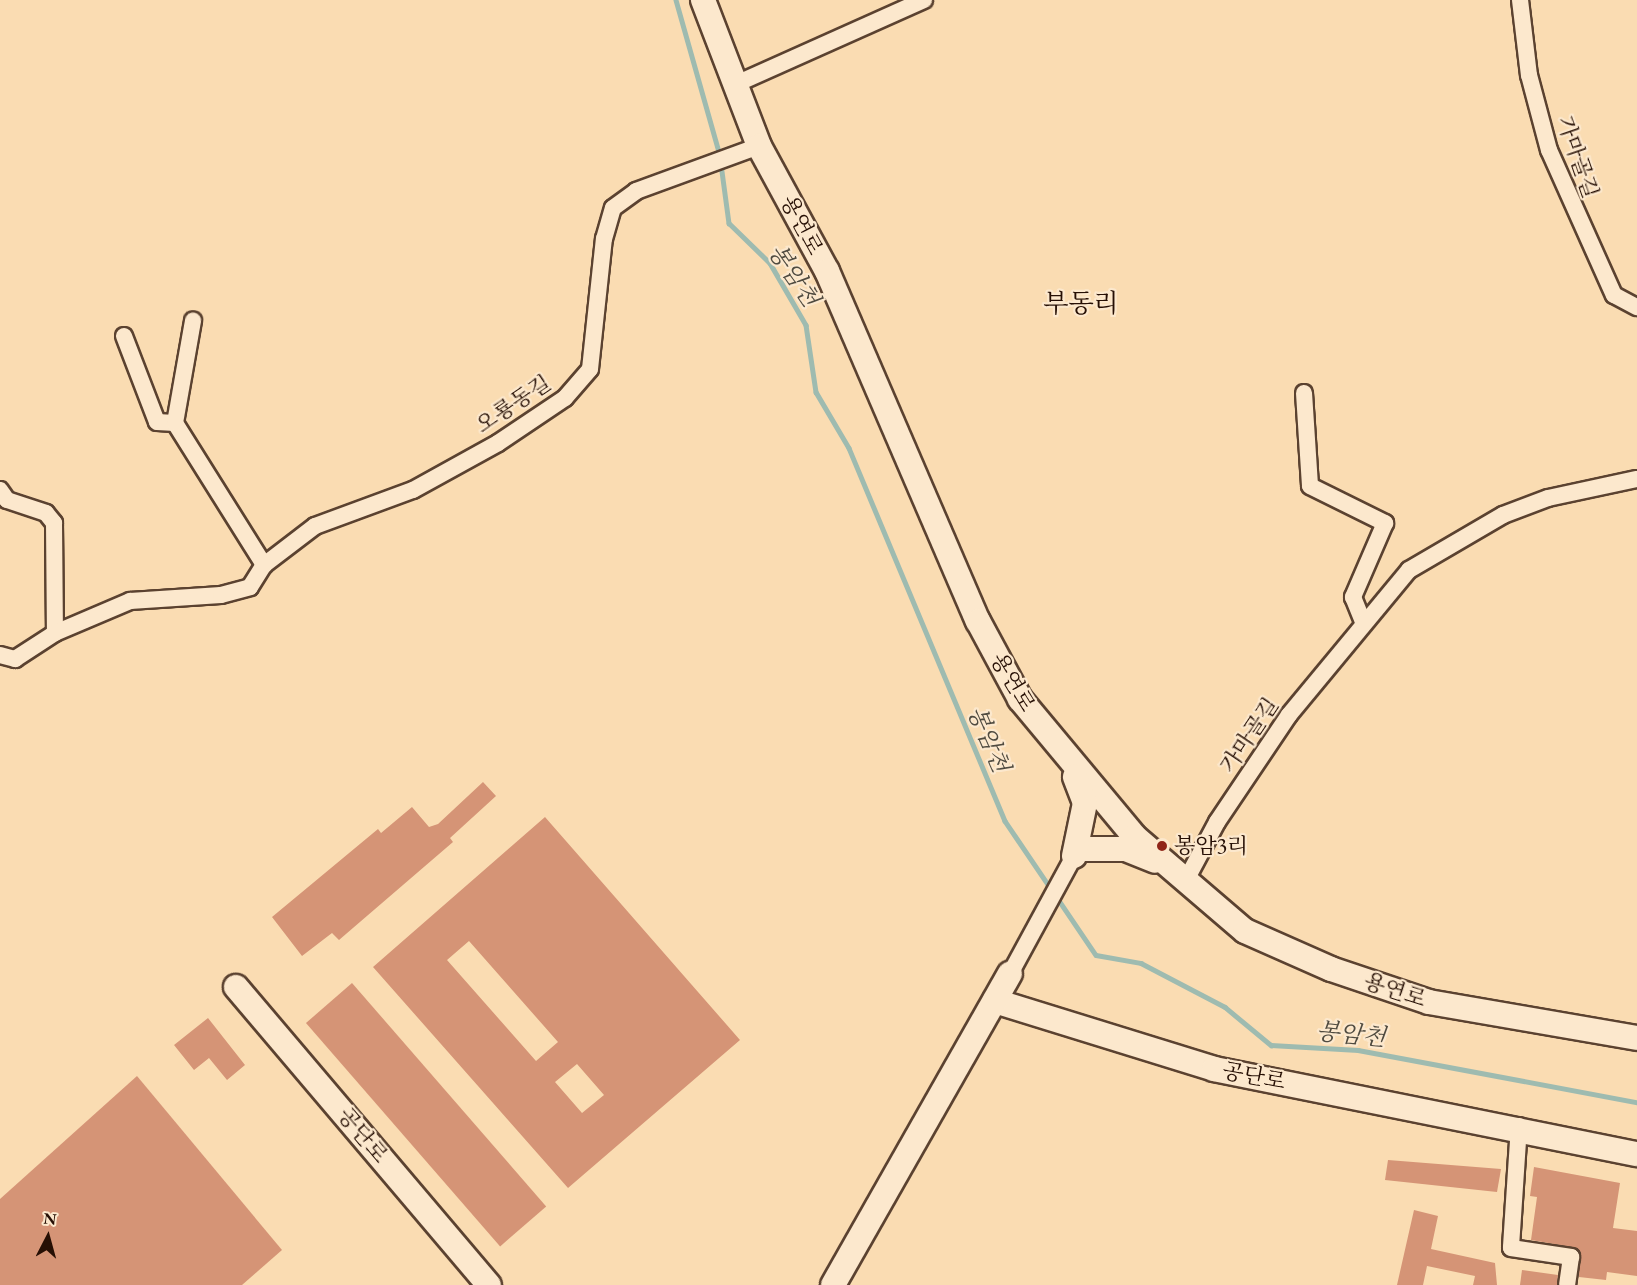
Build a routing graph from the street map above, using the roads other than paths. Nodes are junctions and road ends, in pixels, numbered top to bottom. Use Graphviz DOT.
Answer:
graph roads {
  1 [pos="703,0"];
  2 [pos="1520,0"];
  3 [pos="925,1"];
  4 [pos="742,82"];
  5 [pos="749,150"];
  6 [pos="1637,307"];
  7 [pos="193,321"];
  8 [pos="124,336"];
  9 [pos="1304,393"];
  10 [pos="174,423"];
  11 [pos="1637,479"];
  12 [pos="0,490"];
  13 [pos="264,565"];
  14 [pos="1364,622"];
  15 [pos="55,633"];
  16 [pos="0,655"];
  17 [pos="1070,764"];
  18 [pos="1077,852"];
  19 [pos="1176,874"];
  20 [pos="1010,974"];
  21 [pos="236,987"];
  22 [pos="995,1001"];
  23 [pos="1637,1038"];
  24 [pos="1519,1126"];
  25 [pos="1637,1154"];
  26 [pos="489,1285"];
  27 [pos="833,1285"];
  28 [pos="1567,1285"];
  1 -- 4 [label="street, 용연로"];
  2 -- 6 [label="street, 가마골길"];
  3 -- 4 [label="street"];
  4 -- 5 [label="street, 용연로"];
  5 -- 13 [label="street, 오룡동길"];
  5 -- 17 [label="street, 용연로"];
  7 -- 10 [label="street"];
  8 -- 10 [label="street"];
  9 -- 14 [label="street"];
  10 -- 13 [label="street"];
  11 -- 14 [label="street, 가마골길"];
  12 -- 15 [label="street"];
  13 -- 15 [label="street, 오룡동길"];
  14 -- 19 [label="street, 가마골길"];
  15 -- 16 [label="street, 오룡동길"];
  17 -- 18 [label="street"];
  17 -- 19 [label="street, 용연로"];
  18 -- 19 [label="street"];
  18 -- 20 [label="street"];
  19 -- 23 [label="street, 용연로"];
  20 -- 22 [label="street"];
  21 -- 26 [label="street, 공단로"];
  22 -- 24 [label="street, 공단로"];
  22 -- 27 [label="street"];
  24 -- 25 [label="street, 공단로"];
  24 -- 28 [label="street"];
}
